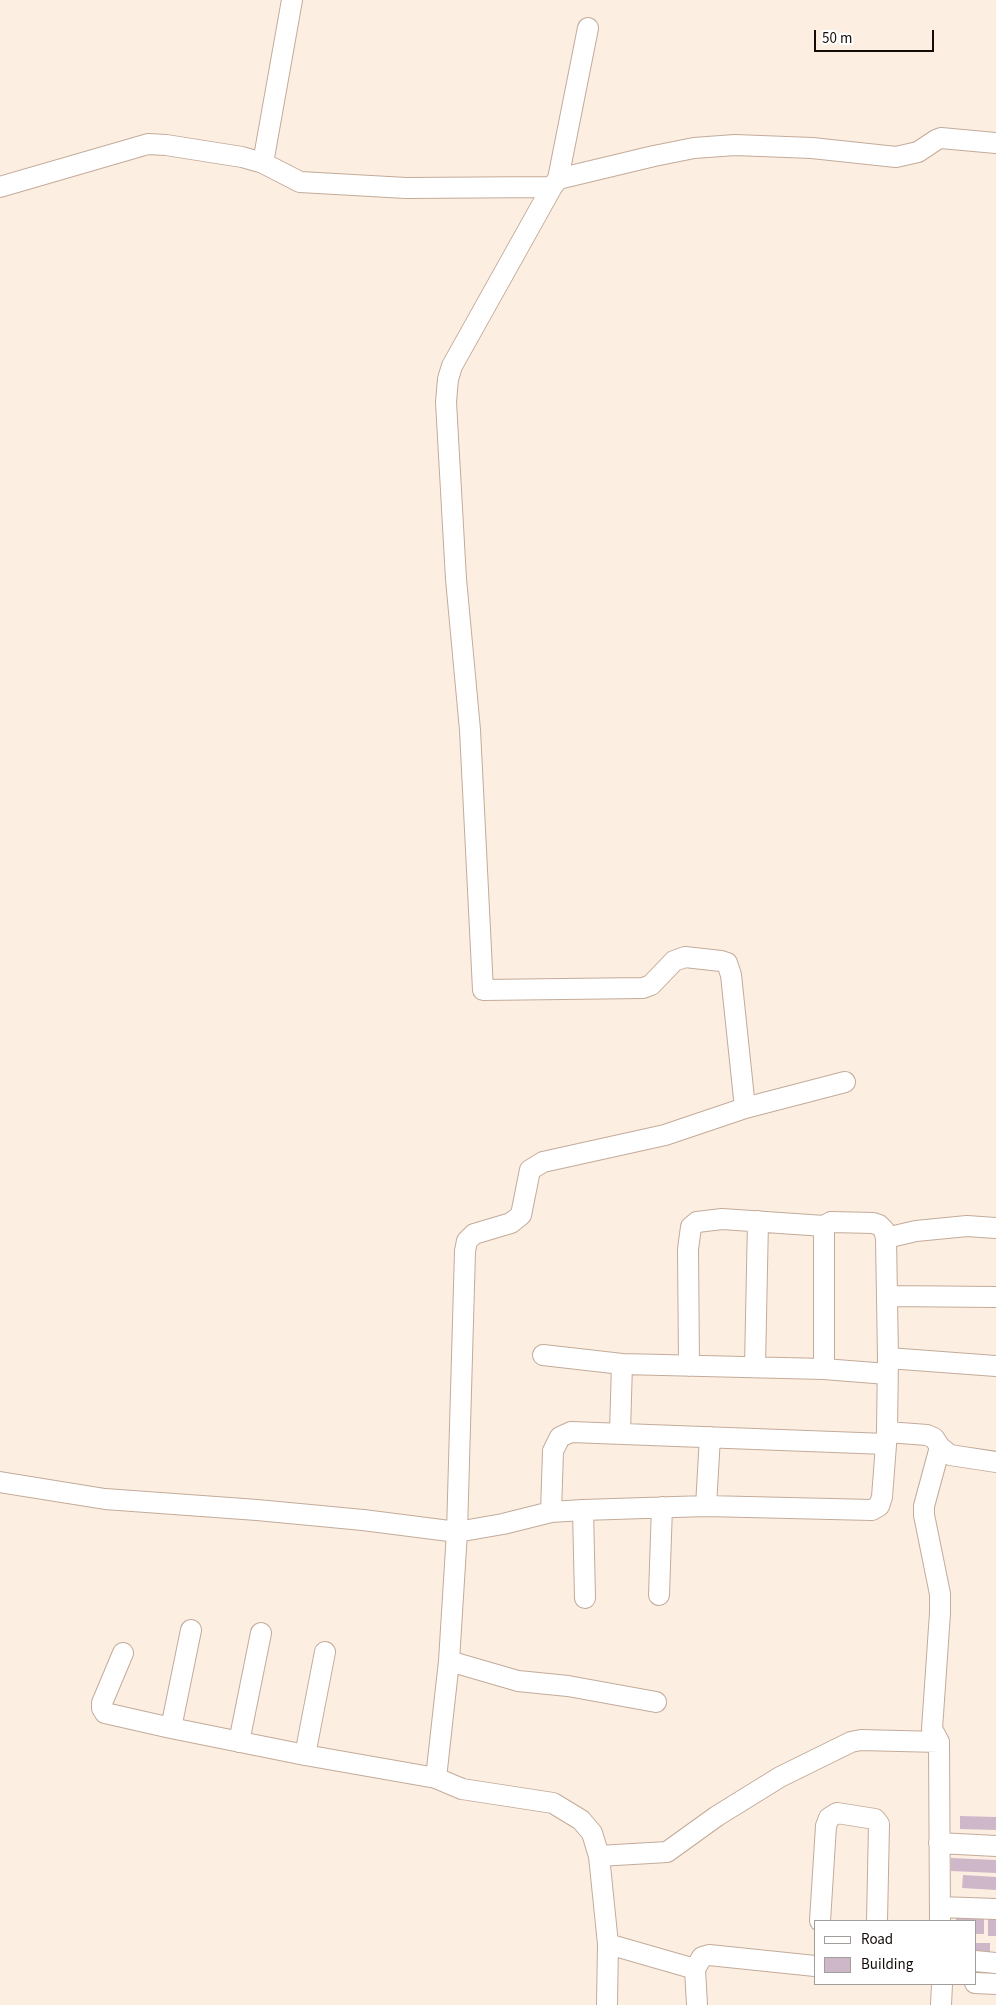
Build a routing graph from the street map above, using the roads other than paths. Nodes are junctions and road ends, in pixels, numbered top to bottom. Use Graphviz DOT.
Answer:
graph roads {
  1 [pos="292,0"];
  2 [pos="588,28"];
  3 [pos="996,144"];
  4 [pos="263,163"];
  5 [pos="555,183"];
  6 [pos="0,187"];
  7 [pos="845,1082"];
  8 [pos="745,1108"];
  9 [pos="758,1221"];
  10 [pos="824,1226"];
  11 [pos="996,1228"];
  12 [pos="886,1238"];
  13 [pos="887,1296"];
  14 [pos="996,1297"];
  15 [pos="543,1355"];
  16 [pos="622,1364"];
  17 [pos="688,1366"];
  18 [pos="755,1366"];
  19 [pos="888,1366"];
  20 [pos="996,1366"];
  21 [pos="824,1369"];
  22 [pos="620,1432"];
  23 [pos="710,1437"];
  24 [pos="886,1438"];
  25 [pos="940,1447"];
  26 [pos="996,1462"];
  27 [pos="0,1482"];
  28 [pos="706,1506"];
  29 [pos="662,1507"];
  30 [pos="583,1510"];
  31 [pos="551,1512"];
  32 [pos="456,1532"];
  33 [pos="659,1595"];
  34 [pos="585,1598"];
  35 [pos="191,1630"];
  36 [pos="261,1633"];
  37 [pos="325,1652"];
  38 [pos="123,1653"];
  39 [pos="449,1661"];
  40 [pos="656,1702"];
  41 [pos="171,1728"];
  42 [pos="239,1742"];
  43 [pos="939,1742"];
  44 [pos="305,1755"];
  45 [pos="436,1778"];
  46 [pos="939,1843"];
  47 [pos="996,1846"];
  48 [pos="598,1856"];
  49 [pos="996,1910"];
  50 [pos="940,1914"];
  51 [pos="820,1920"];
  52 [pos="877,1920"];
  53 [pos="608,1944"];
  54 [pos="976,1961"];
  55 [pos="996,1962"];
  56 [pos="814,1966"];
  57 [pos="695,1969"];
  58 [pos="976,1983"];
  59 [pos="996,1984"];
  60 [pos="942,1985"];
  61 [pos="607,2005"];
  62 [pos="697,2005"];
  63 [pos="941,2005"];
  1 -- 4 [label="street"];
  2 -- 5 [label="street"];
  3 -- 5 [label="street"];
  4 -- 5 [label="street"];
  4 -- 6 [label="street"];
  5 -- 8 [label="street"];
  7 -- 8 [label="street"];
  8 -- 32 [label="street"];
  9 -- 10 [label="street"];
  9 -- 17 [label="street"];
  9 -- 18 [label="street"];
  10 -- 12 [label="street"];
  10 -- 21 [label="street"];
  11 -- 12 [label="street"];
  12 -- 13 [label="street"];
  13 -- 14 [label="street"];
  13 -- 19 [label="street"];
  15 -- 16 [label="street"];
  16 -- 17 [label="street"];
  16 -- 22 [label="street"];
  17 -- 18 [label="street"];
  18 -- 21 [label="street"];
  19 -- 20 [label="street"];
  19 -- 21 [label="street"];
  19 -- 24 [label="street"];
  22 -- 23 [label="street"];
  22 -- 31 [label="street"];
  23 -- 24 [label="street"];
  23 -- 28 [label="street"];
  24 -- 25 [label="street"];
  24 -- 28 [label="street"];
  25 -- 26 [label="street"];
  25 -- 43 [label="street"];
  27 -- 32 [label="street"];
  28 -- 29 [label="street"];
  29 -- 30 [label="street"];
  29 -- 33 [label="street"];
  30 -- 31 [label="street"];
  30 -- 34 [label="street"];
  31 -- 32 [label="street"];
  32 -- 39 [label="street"];
  35 -- 41 [label="street"];
  36 -- 42 [label="street"];
  37 -- 44 [label="street"];
  38 -- 41 [label="street"];
  39 -- 40 [label="street"];
  39 -- 45 [label="street"];
  41 -- 42 [label="street"];
  42 -- 44 [label="street"];
  43 -- 46 [label="street"];
  43 -- 48 [label="street"];
  44 -- 45 [label="street"];
  45 -- 48 [label="street"];
  46 -- 47 [label="street"];
  46 -- 50 [label="street"];
  48 -- 53 [label="street"];
  49 -- 50 [label="street"];
  51 -- 52 [label="street"];
  53 -- 57 [label="street"];
  53 -- 61 [label="street"];
  54 -- 55 [label="street"];
  56 -- 57 [label="street"];
  57 -- 62 [label="street"];
  58 -- 59 [label="street"];
  60 -- 63 [label="street"];
}
